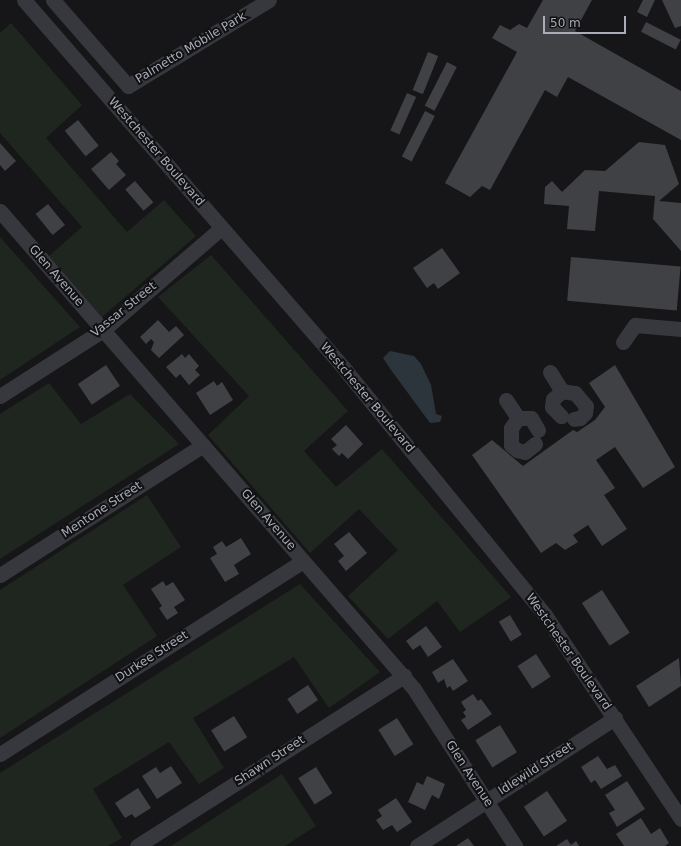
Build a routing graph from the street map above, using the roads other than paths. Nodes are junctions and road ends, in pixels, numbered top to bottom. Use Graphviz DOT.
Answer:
graph roads {
  1 [pos="24,0"];
  2 [pos="53,0"];
  3 [pos="269,0"];
  4 [pos="0,211"];
  5 [pos="221,228"];
  6 [pos="681,329"];
  7 [pos="103,330"];
  8 [pos="623,342"];
  9 [pos="550,372"];
  10 [pos="562,391"];
  11 [pos="0,396"];
  12 [pos="506,400"];
  13 [pos="518,418"];
  14 [pos="203,445"];
  15 [pos="303,561"];
  16 [pos="0,575"];
  17 [pos="404,676"];
  18 [pos="615,718"];
  19 [pos="0,754"];
  20 [pos="486,802"];
  21 [pos="681,819"];
  22 [pos="137,846"];
  23 [pos="417,846"];
  24 [pos="515,846"];
  1 -- 5 [label="street, Westchester Boulevard"];
  2 -- 3 [label="street, Palmetto Mobile Park"];
  4 -- 7 [label="street, Glen Avenue"];
  5 -- 7 [label="street, Vassar Street"];
  5 -- 18 [label="street, Westchester Boulevard"];
  6 -- 8 [label="street"];
  7 -- 11 [label="street, Vassar Street"];
  7 -- 14 [label="street, Glen Avenue"];
  9 -- 10 [label="street"];
  10 -- 10 [label="street"];
  12 -- 13 [label="street"];
  13 -- 13 [label="street"];
  14 -- 15 [label="street, Glen Avenue"];
  14 -- 16 [label="street, Mentone Street"];
  15 -- 17 [label="street, Glen Avenue"];
  15 -- 19 [label="street, Durkee Street"];
  17 -- 20 [label="street, Glen Avenue"];
  17 -- 22 [label="street, Shawn Street"];
  18 -- 20 [label="street, Idlewild Street"];
  18 -- 21 [label="street, Westchester Boulevard"];
  20 -- 23 [label="street, Idlewild Street"];
  20 -- 24 [label="street, Glen Avenue"];
}
